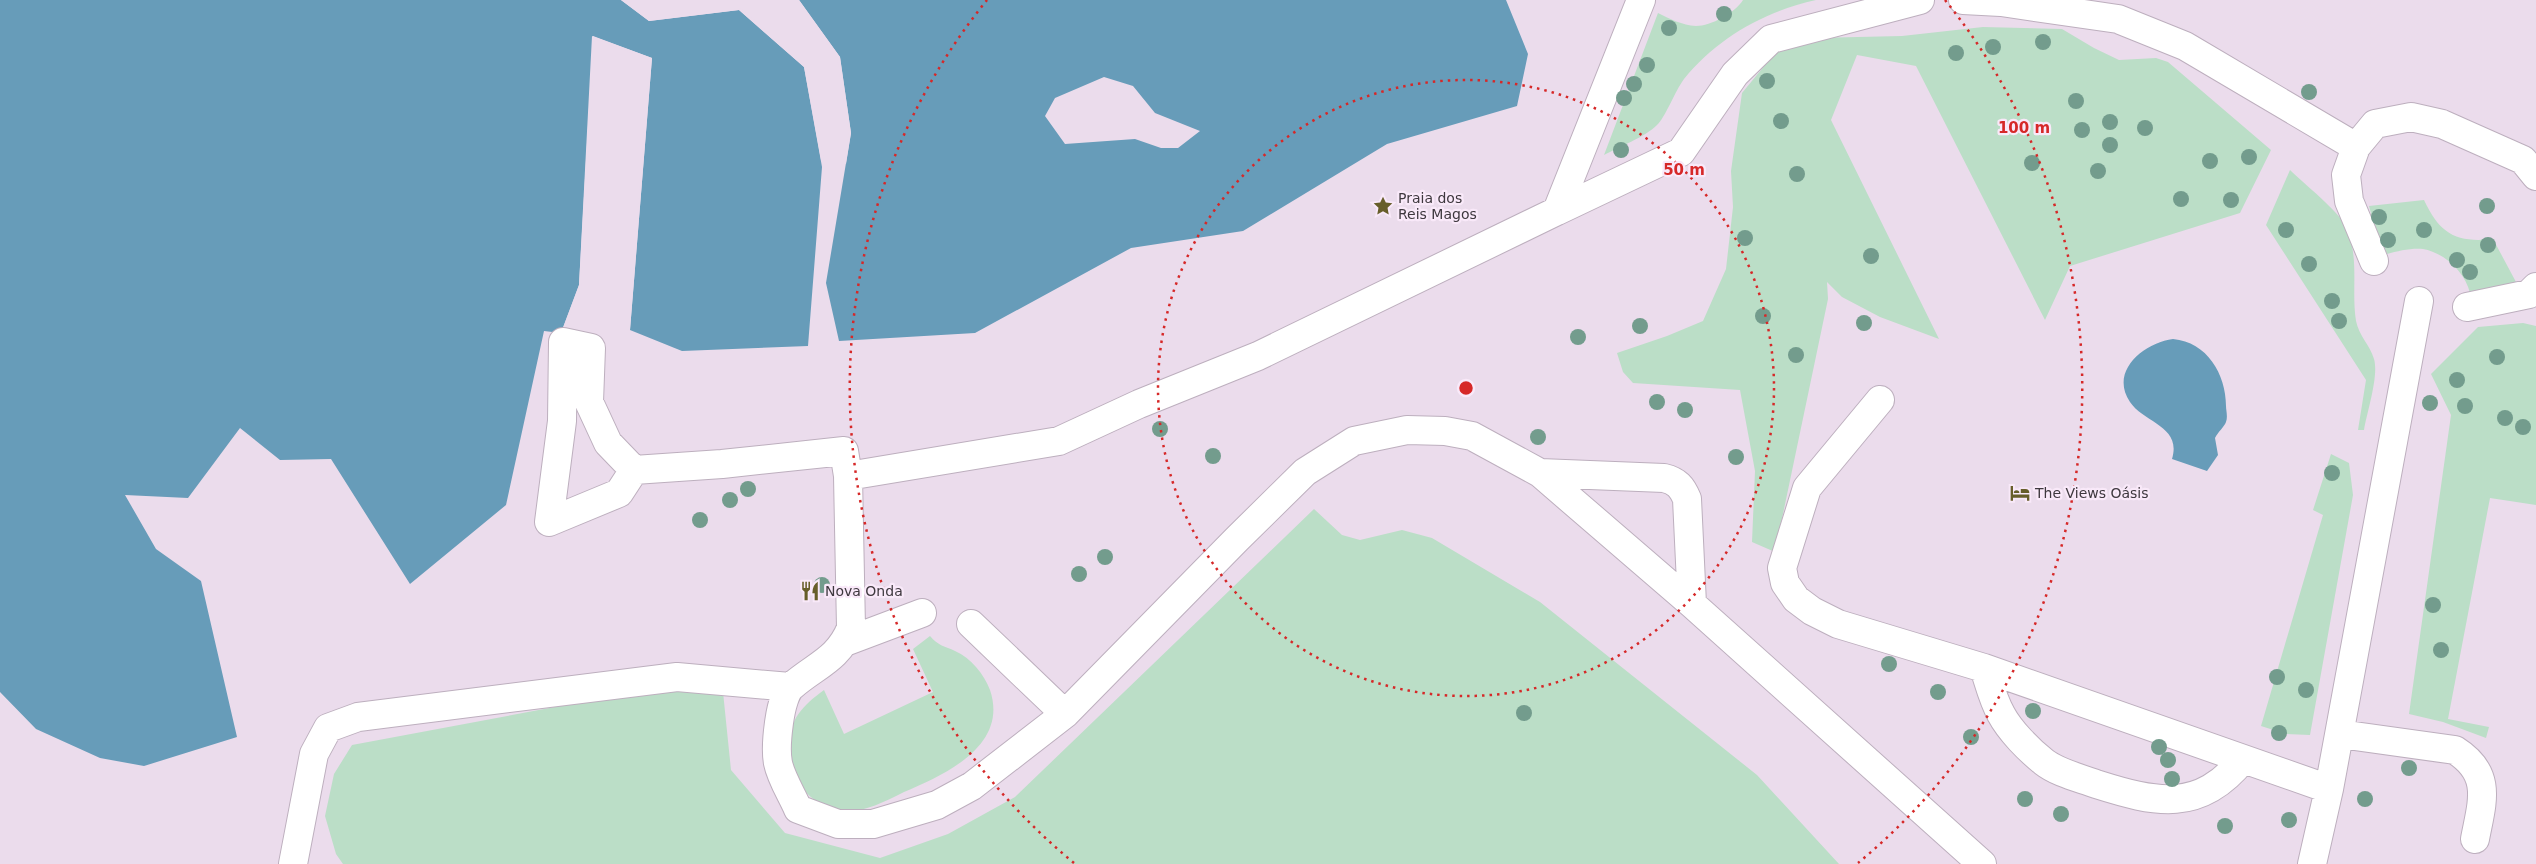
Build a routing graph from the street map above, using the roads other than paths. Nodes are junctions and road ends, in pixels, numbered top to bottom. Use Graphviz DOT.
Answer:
graph roads {
  1 [pos="1641,0"];
  2 [pos="1920,0"];
  3 [pos="1963,0"];
  4 [pos="2356,146"];
  5 [pos="2536,176"];
  6 [pos="1556,211"];
  7 [pos="2374,261"];
  8 [pos="2536,286"];
  9 [pos="2419,302"];
  10 [pos="2467,307"];
  11 [pos="1880,400"];
  12 [pos="634,470"];
  13 [pos="1540,473"];
  14 [pos="848,476"];
  15 [pos="1692,604"];
  16 [pos="922,613"];
  17 [pos="971,624"];
  18 [pos="845,642"];
  19 [pos="1984,668"];
  20 [pos="790,687"];
  21 [pos="1065,714"];
  22 [pos="2340,734"];
  23 [pos="2243,758"];
  24 [pos="2329,789"];
  25 [pos="2475,839"];
  26 [pos="292,864"];
  27 [pos="1982,864"];
  28 [pos="2312,864"];
  1 -- 6 [label="street"];
  2 -- 6 [label="street"];
  3 -- 4 [label="street"];
  4 -- 5 [label="street"];
  4 -- 7 [label="street"];
  6 -- 14 [label="street"];
  8 -- 10 [label="street"];
  9 -- 22 [label="street"];
  11 -- 19 [label="street"];
  12 -- 12 [label="street"];
  12 -- 14 [label="street"];
  13 -- 15 [label="street"];
  13 -- 15 [label="street"];
  13 -- 21 [label="street"];
  14 -- 18 [label="street"];
  15 -- 27 [label="street"];
  16 -- 18 [label="street"];
  17 -- 21 [label="street"];
  18 -- 20 [label="street"];
  19 -- 23 [label="street"];
  19 -- 23 [label="street"];
  20 -- 21 [label="street"];
  20 -- 26 [label="street"];
  22 -- 24 [label="street"];
  22 -- 25 [label="street"];
  23 -- 24 [label="street"];
  24 -- 28 [label="street"];
}
